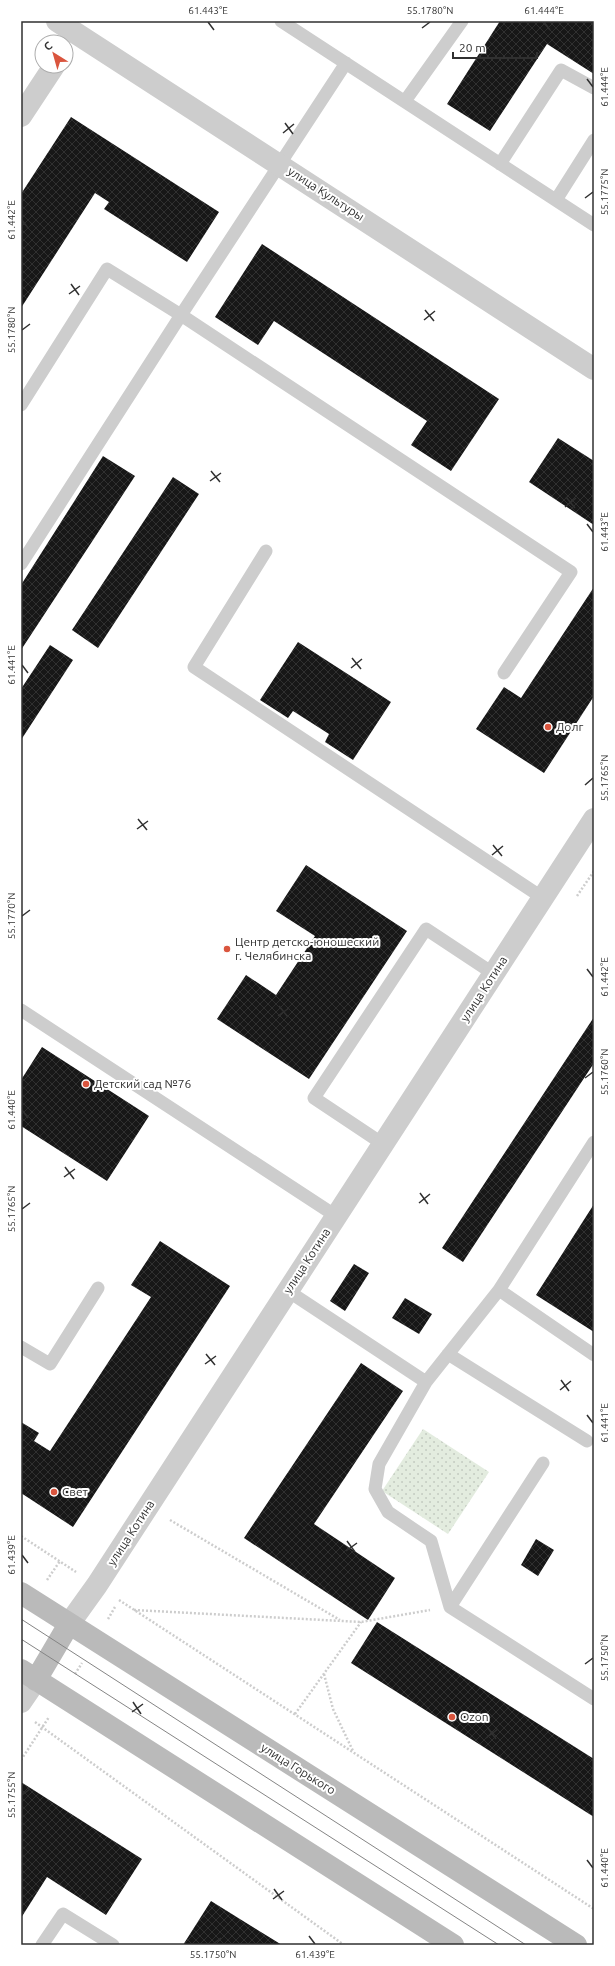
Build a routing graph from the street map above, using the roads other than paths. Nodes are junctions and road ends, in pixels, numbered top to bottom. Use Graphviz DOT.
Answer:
graph roads {
  1 [pos="57,21"];
  2 [pos="282,21"];
  3 [pos="462,21"];
  4 [pos="75,34"];
  5 [pos="346,63"];
  6 [pos="49,74"];
  7 [pos="594,88"];
  8 [pos="405,101"];
  9 [pos="21,116"];
  10 [pos="594,140"];
  11 [pos="280,164"];
  12 [pos="500,164"];
  13 [pos="556,200"];
  14 [pos="594,225"];
  15 [pos="181,315"];
  16 [pos="594,369"];
  17 [pos="21,405"];
  18 [pos="266,551"];
  19 [pos="21,564"];
  20 [pos="504,673"];
  21 [pos="594,819"];
  22 [pos="543,898"];
  23 [pos="494,974"];
  24 [pos="21,1010"];
  25 [pos="594,1142"];
  26 [pos="383,1144"];
  27 [pos="336,1216"];
  28 [pos="98,1288"];
  29 [pos="499,1290"];
  30 [pos="288,1291"];
  31 [pos="21,1347"];
  32 [pos="448,1354"];
  33 [pos="594,1355"];
  34 [pos="426,1382"];
  35 [pos="587,1441"];
  36 [pos="543,1463"];
  37 [pos="21,1593"];
  38 [pos="450,1606"];
  39 [pos="69,1624"];
  40 [pos="28,1675"];
  41 [pos="594,1699"];
  42 [pos="21,1702"];
  43 [pos="42,1945"];
  44 [pos="113,1945"];
  45 [pos="453,1945"];
  46 [pos="576,1945"];
  1 -- 4 [label="street, улица Культуры"];
  2 -- 5 [label="lane"];
  3 -- 8 [label="lane"];
  4 -- 11 [label="street, улица Культуры"];
  5 -- 8 [label="lane"];
  5 -- 11 [label="lane"];
  6 -- 9 [label="street"];
  7 -- 12 [label="lane"];
  8 -- 12 [label="lane"];
  10 -- 13 [label="lane"];
  11 -- 15 [label="lane"];
  11 -- 16 [label="street, улица Культуры"];
  12 -- 13 [label="lane"];
  13 -- 14 [label="lane"];
  15 -- 17 [label="lane"];
  15 -- 19 [label="lane"];
  15 -- 20 [label="lane"];
  18 -- 22 [label="lane"];
  21 -- 22 [label="street, улица Котина"];
  22 -- 23 [label="street, улица Котина"];
  23 -- 26 [label="street, улица Котина"];
  23 -- 26 [label="lane"];
  24 -- 27 [label="lane"];
  25 -- 29 [label="lane"];
  26 -- 27 [label="street, улица Котина"];
  27 -- 30 [label="street, улица Котина"];
  28 -- 31 [label="lane"];
  29 -- 32 [label="lane"];
  29 -- 33 [label="lane"];
  30 -- 34 [label="lane"];
  30 -- 39 [label="street, улица Котина"];
  32 -- 34 [label="lane"];
  32 -- 35 [label="lane"];
  34 -- 38 [label="lane"];
  36 -- 38 [label="lane"];
  37 -- 39 [label="main road, улица Горького"];
  38 -- 41 [label="lane"];
  39 -- 40 [label="main road, улица Котина"];
  39 -- 46 [label="main road, улица Горького"];
  40 -- 42 [label="street, улица Котина"];
  40 -- 45 [label="main road"];
  43 -- 44 [label="lane"];
}
